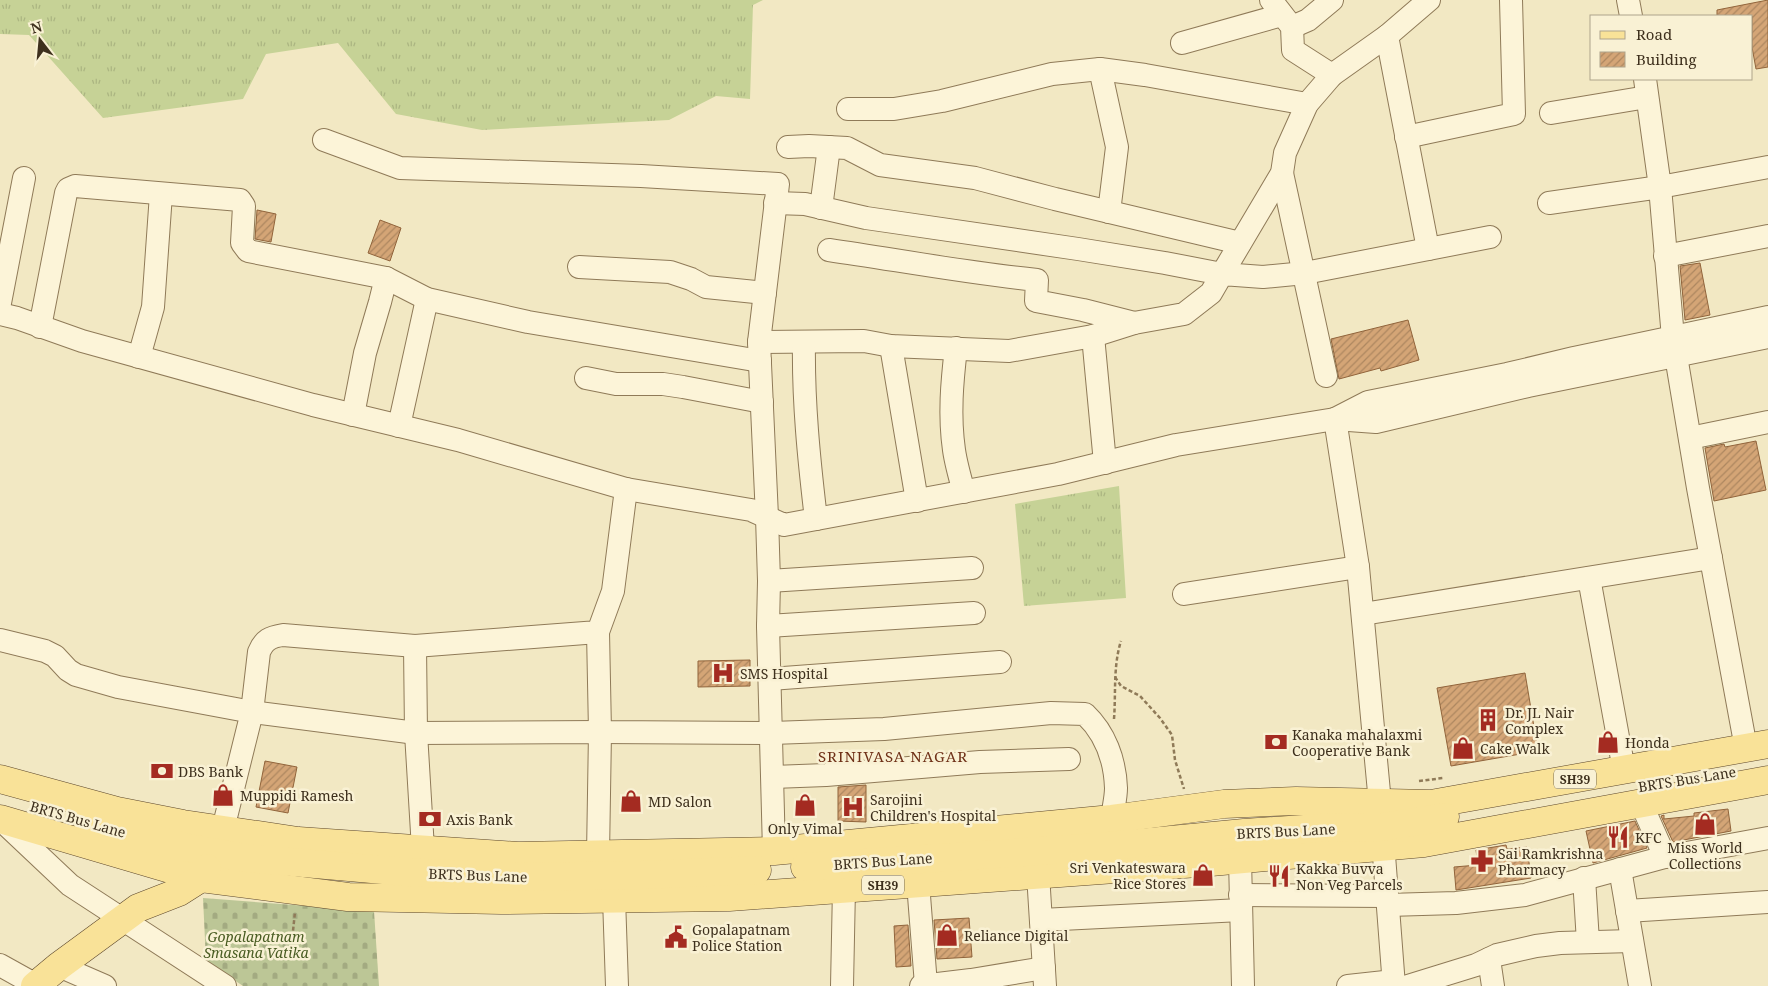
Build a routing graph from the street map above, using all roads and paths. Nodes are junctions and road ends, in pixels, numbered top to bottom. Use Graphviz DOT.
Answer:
graph roads {
  1 [pos="1332,0"];
  2 [pos="1429,0"];
  3 [pos="1511,0"];
  4 [pos="1628,0"];
  5 [pos="1282,14"];
  6 [pos="1631,15"];
  7 [pos="1387,36"];
  8 [pos="1182,43"];
  9 [pos="1100,69"];
  10 [pos="1332,75"];
  11 [pos="1646,88"];
  12 [pos="1307,104"];
  13 [pos="848,109"];
  14 [pos="1551,113"];
  15 [pos="1406,137"];
  16 [pos="324,140"];
  17 [pos="788,147"];
  18 [pos="829,147"];
  19 [pos="1768,167"];
  20 [pos="1282,173"];
  21 [pos="24,178"];
  22 [pos="1660,187"];
  23 [pos="161,194"];
  24 [pos="1549,203"];
  25 [pos="775,204"];
  26 [pos="821,208"];
  27 [pos="1109,212"];
  28 [pos="1768,236"];
  29 [pos="1490,237"];
  30 [pos="1042,243"];
  31 [pos="1240,243"];
  32 [pos="1428,249"];
  33 [pos="829,250"];
  34 [pos="1665,256"];
  35 [pos="580,268"];
  36 [pos="1305,273"];
  37 [pos="1222,274"];
  38 [pos="386,278"];
  39 [pos="1037,280"];
  40 [pos="765,293"];
  41 [pos="427,299"];
  42 [pos="0,303"];
  43 [pos="0,314"];
  44 [pos="1768,318"];
  45 [pos="1134,323"];
  46 [pos="40,327"];
  47 [pos="1093,336"];
  48 [pos="1768,338"];
  49 [pos="804,342"];
  50 [pos="890,346"];
  51 [pos="1675,347"];
  52 [pos="956,348"];
  53 [pos="760,351"];
  54 [pos="138,357"];
  55 [pos="1326,376"];
  56 [pos="586,378"];
  57 [pos="762,402"];
  58 [pos="353,415"];
  59 [pos="1335,419"];
  60 [pos="1768,422"];
  61 [pos="399,426"];
  62 [pos="1690,438"];
  63 [pos="1105,463"];
  64 [pos="626,489"];
  65 [pos="964,492"];
  66 [pos="917,500"];
  67 [pos="767,517"];
  68 [pos="816,519"];
  69 [pos="1711,558"];
  70 [pos="1358,567"];
  71 [pos="972,568"];
  72 [pos="1589,578"];
  73 [pos="769,581"];
  74 [pos="1184,594"];
  75 [pos="974,613"];
  76 [pos="1363,614"];
  77 [pos="768,626"];
  78 [pos="598,632"];
  79 [pos="0,640"];
  80 [pos="1121,641"];
  81 [pos="415,646"];
  82 [pos="1000,662"];
  83 [pos="1115,677"];
  84 [pos="770,678"];
  85 [pos="252,712"];
  86 [pos="600,732"];
  87 [pos="416,733"];
  88 [pos="772,733"];
  89 [pos="1757,746"];
  90 [pos="1108,747"];
  91 [pos="1069,759"];
  92 [pos="1768,766"];
  93 [pos="1624,770"];
  94 [pos="773,777"];
  95 [pos="1450,778"];
  96 [pos="0,779"];
  97 [pos="1768,780"];
  98 [pos="1412,782"];
  99 [pos="1191,792"];
  100 [pos="0,796"];
  101 [pos="1641,803"];
  102 [pos="0,819"];
  103 [pos="1112,819"];
  104 [pos="1382,825"];
  105 [pos="1768,838"];
  106 [pos="219,841"];
  107 [pos="423,850"];
  108 [pos="774,852"];
  109 [pos="598,855"];
  110 [pos="1665,857"];
  111 [pos="1240,859"];
  112 [pos="1620,869"];
  113 [pos="1038,874"];
  114 [pos="201,878"];
  115 [pos="1584,878"];
  116 [pos="918,883"];
  117 [pos="844,888"];
  118 [pos="297,890"];
  119 [pos="614,898"];
  120 [pos="1388,900"];
  121 [pos="1241,902"];
  122 [pos="1768,902"];
  123 [pos="1628,911"];
  124 [pos="124,919"];
  125 [pos="1041,920"];
  126 [pos="1632,941"];
  127 [pos="1588,942"];
  128 [pos="291,950"];
  129 [pos="1489,959"];
  130 [pos="0,965"];
  131 [pos="59,966"];
  132 [pos="1044,977"];
  133 [pos="1399,984"];
  134 [pos="36,986"];
  135 [pos="105,986"];
  136 [pos="225,986"];
  137 [pos="617,986"];
  138 [pos="842,986"];
  139 [pos="921,986"];
  140 [pos="926,986"];
  141 [pos="1243,986"];
  142 [pos="1348,986"];
  143 [pos="1493,986"];
  144 [pos="1640,986"];
  1 -- 5 [label="street"];
  2 -- 7 [label="street"];
  3 -- 15 [label="street"];
  4 -- 6 [label="street"];
  5 -- 8 [label="street"];
  5 -- 10 [label="street"];
  7 -- 10 [label="street"];
  7 -- 15 [label="street"];
  9 -- 12 [label="street"];
  9 -- 13 [label="street"];
  9 -- 27 [label="street"];
  10 -- 12 [label="street"];
  11 -- 14 [label="street"];
  11 -- 22 [label="street"];
  12 -- 20 [label="street"];
  15 -- 32 [label="street"];
  16 -- 25 [label="street"];
  17 -- 18 [label="street"];
  18 -- 26 [label="street"];
  18 -- 27 [label="street"];
  19 -- 22 [label="street"];
  20 -- 31 [label="street"];
  20 -- 36 [label="street"];
  21 -- 42 [label="street"];
  22 -- 24 [label="street"];
  22 -- 34 [label="street"];
  23 -- 38 [label="street"];
  23 -- 46 [label="street"];
  23 -- 54 [label="street"];
  25 -- 26 [label="street"];
  25 -- 40 [label="street"];
  26 -- 30 [label="street"];
  27 -- 31 [label="street"];
  28 -- 34 [label="street"];
  29 -- 32 [label="street"];
  30 -- 37 [label="street"];
  30 -- 39 [label="street"];
  31 -- 37 [label="street"];
  32 -- 36 [label="street"];
  33 -- 39 [label="street"];
  34 -- 51 [label="street"];
  35 -- 40 [label="street"];
  36 -- 37 [label="street"];
  36 -- 55 [label="street"];
  37 -- 45 [label="street"];
  38 -- 41 [label="street"];
  38 -- 58 [label="street"];
  39 -- 45 [label="street"];
  40 -- 53 [label="street"];
  41 -- 53 [label="street"];
  41 -- 61 [label="street"];
  43 -- 46 [label="street"];
  44 -- 51 [label="street"];
  45 -- 47 [label="street"];
  46 -- 54 [label="street"];
  47 -- 52 [label="street"];
  47 -- 63 [label="street"];
  48 -- 51 [label="street"];
  49 -- 50 [label="street"];
  49 -- 53 [label="street"];
  49 -- 68 [label="street"];
  50 -- 52 [label="street"];
  50 -- 66 [label="street"];
  51 -- 59 [label="street"];
  51 -- 62 [label="street"];
  52 -- 65 [label="street"];
  53 -- 57 [label="street"];
  54 -- 58 [label="street"];
  56 -- 57 [label="street"];
  57 -- 67 [label="street"];
  58 -- 61 [label="street"];
  59 -- 63 [label="street"];
  59 -- 70 [label="street"];
  60 -- 62 [label="street"];
  61 -- 64 [label="street"];
  62 -- 69 [label="street"];
  63 -- 65 [label="street"];
  64 -- 67 [label="street"];
  64 -- 78 [label="street"];
  65 -- 66 [label="street"];
  66 -- 68 [label="street"];
  67 -- 68 [label="street"];
  67 -- 73 [label="street"];
  69 -- 72 [label="street"];
  69 -- 89 [label="street"];
  70 -- 74 [label="street"];
  70 -- 76 [label="street"];
  71 -- 73 [label="street"];
  72 -- 76 [label="street"];
  72 -- 93 [label="street"];
  73 -- 77 [label="street"];
  75 -- 77 [label="street"];
  76 -- 104 [label="street"];
  77 -- 84 [label="street"];
  78 -- 81 [label="street"];
  78 -- 86 [label="street"];
  79 -- 85 [label="street"];
  80 -- 83 [label="path"];
  81 -- 85 [label="street"];
  81 -- 87 [label="street"];
  82 -- 84 [label="street"];
  83 -- 90 [label="path"];
  83 -- 99 [label="path"];
  84 -- 88 [label="street"];
  85 -- 87 [label="street"];
  85 -- 106 [label="street"];
  86 -- 87 [label="street"];
  86 -- 88 [label="street"];
  86 -- 109 [label="street"];
  87 -- 107 [label="street"];
  88 -- 90 [label="street"];
  88 -- 94 [label="street"];
  89 -- 93 [label="main road, SH39"];
  90 -- 103 [label="street"];
  91 -- 94 [label="street"];
  92 -- 104 [label="main road, BRTS Bus Lane"];
  93 -- 104 [label="main road, SH39"];
  94 -- 108 [label="street"];
  95 -- 98 [label="path"];
  96 -- 106 [label="main road, SH39"];
  97 -- 101 [label="main road, SH39"];
  100 -- 106 [label="main road, BRTS Bus Lane"];
  101 -- 104 [label="main road, SH39"];
  101 -- 110 [label="street"];
  102 -- 114 [label="main road, SH39"];
  102 -- 124 [label="street"];
  103 -- 104 [label="main road, SH39"];
  103 -- 108 [label="main road, SH39"];
  104 -- 106 [label="main road, BRTS Bus Lane"];
  104 -- 111 [label="main road, SH39"];
  104 -- 120 [label="street"];
  105 -- 110 [label="street"];
  106 -- 107 [label="main road, SH39"];
  106 -- 114 [label="main road"];
  107 -- 109 [label="main road, SH39"];
  108 -- 109 [label="main road, SH39"];
  110 -- 112 [label="street"];
  111 -- 113 [label="main road, SH39"];
  111 -- 121 [label="street"];
  112 -- 115 [label="street"];
  112 -- 123 [label="street"];
  113 -- 116 [label="main road, SH39"];
  113 -- 125 [label="street"];
  114 -- 118 [label="main road, SH39"];
  114 -- 124 [label="main road"];
  115 -- 120 [label="street"];
  115 -- 127 [label="street"];
  116 -- 117 [label="main road, SH39"];
  116 -- 140 [label="street"];
  117 -- 119 [label="main road, SH39"];
  117 -- 138 [label="street"];
  118 -- 119 [label="main road, SH39"];
  118 -- 128 [label="path"];
  119 -- 137 [label="street"];
  120 -- 121 [label="street"];
  120 -- 133 [label="street"];
  121 -- 125 [label="street"];
  121 -- 141 [label="street"];
  122 -- 123 [label="street"];
  123 -- 126 [label="street"];
  124 -- 131 [label="main road"];
  124 -- 136 [label="street"];
  125 -- 132 [label="street"];
  126 -- 127 [label="street"];
  126 -- 144 [label="street"];
  127 -- 129 [label="street"];
  129 -- 133 [label="street"];
  129 -- 143 [label="street"];
  130 -- 134 [label="street"];
  131 -- 134 [label="main road"];
  131 -- 135 [label="street"];
  132 -- 140 [label="street"];
  133 -- 142 [label="street"];
  139 -- 140 [label="street"];
}
